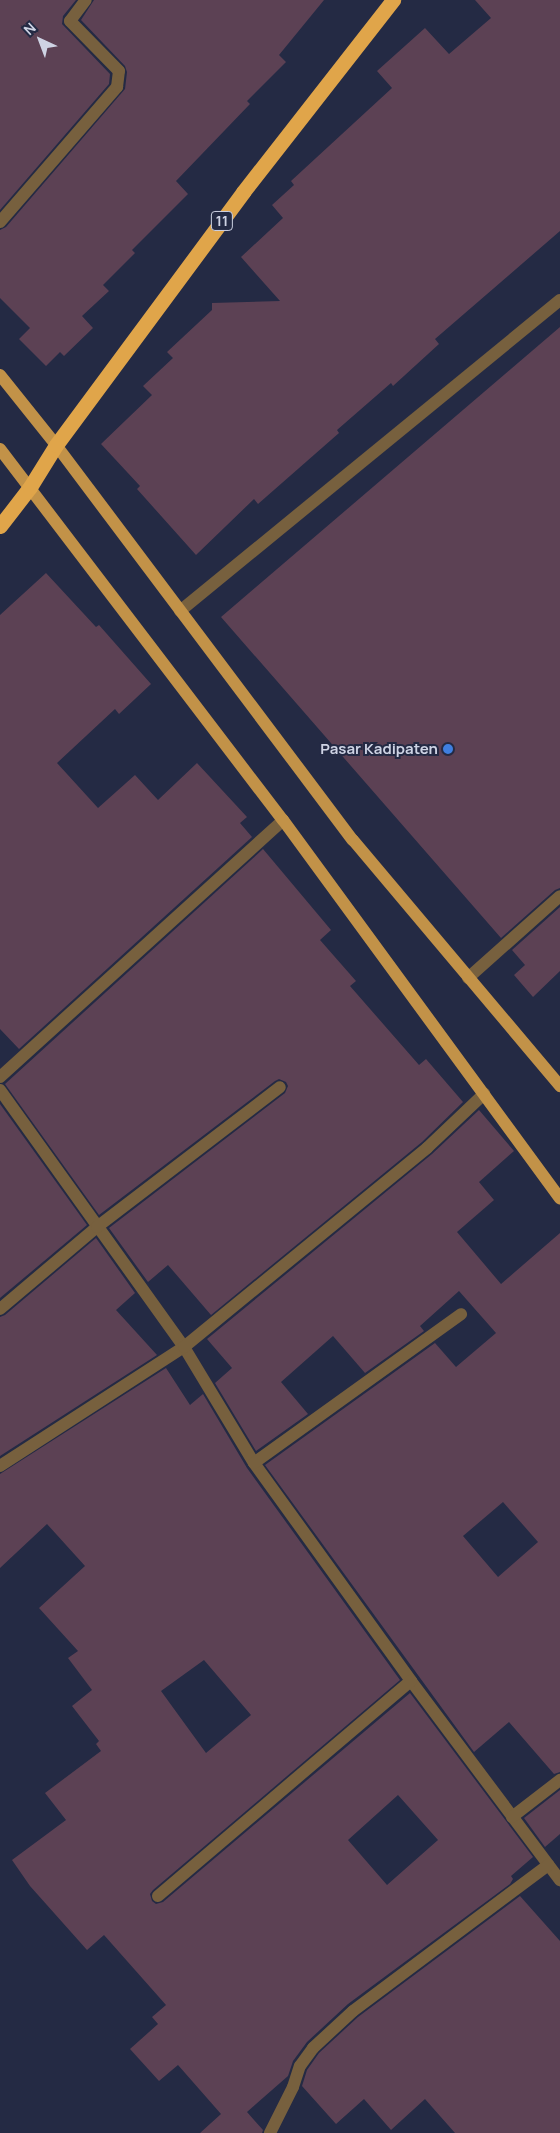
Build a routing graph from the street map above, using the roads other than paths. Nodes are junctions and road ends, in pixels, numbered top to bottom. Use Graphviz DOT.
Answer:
graph roads {
  1 [pos="86,0"];
  2 [pos="393,0"];
  3 [pos="0,222"];
  4 [pos="560,300"];
  5 [pos="0,375"];
  6 [pos="56,445"];
  7 [pos="0,449"];
  8 [pos="30,487"];
  9 [pos="0,526"];
  10 [pos="180,611"];
  11 [pos="284,820"];
  12 [pos="560,896"];
  13 [pos="468,978"];
  14 [pos="0,1077"];
  15 [pos="560,1086"];
  16 [pos="280,1087"];
  17 [pos="0,1090"];
  18 [pos="484,1094"];
  19 [pos="560,1199"];
  20 [pos="97,1227"];
  21 [pos="0,1309"];
  22 [pos="461,1314"];
  23 [pos="184,1347"];
  24 [pos="254,1463"];
  25 [pos="0,1466"];
  26 [pos="411,1681"];
  27 [pos="560,1780"];
  28 [pos="512,1817"];
  29 [pos="548,1865"];
  30 [pos="560,1880"];
  31 [pos="158,1896"];
  32 [pos="270,2133"];
  1 -- 3 [label="street"];
  2 -- 6 [label="highway, 11"];
  4 -- 10 [label="street"];
  5 -- 6 [label="main road"];
  6 -- 8 [label="highway, 11"];
  6 -- 10 [label="main road"];
  7 -- 8 [label="main road"];
  8 -- 9 [label="highway, 11"];
  8 -- 11 [label="main road"];
  10 -- 13 [label="main road"];
  11 -- 14 [label="street"];
  11 -- 18 [label="main road"];
  12 -- 13 [label="street"];
  13 -- 15 [label="main road"];
  16 -- 20 [label="street"];
  17 -- 20 [label="street"];
  18 -- 19 [label="main road"];
  18 -- 23 [label="street"];
  20 -- 21 [label="street"];
  20 -- 23 [label="street"];
  22 -- 24 [label="street"];
  23 -- 24 [label="street"];
  23 -- 25 [label="street"];
  24 -- 26 [label="street"];
  26 -- 28 [label="street"];
  26 -- 31 [label="street"];
  27 -- 28 [label="street"];
  28 -- 29 [label="street"];
  29 -- 30 [label="street"];
  29 -- 32 [label="street"];
}
